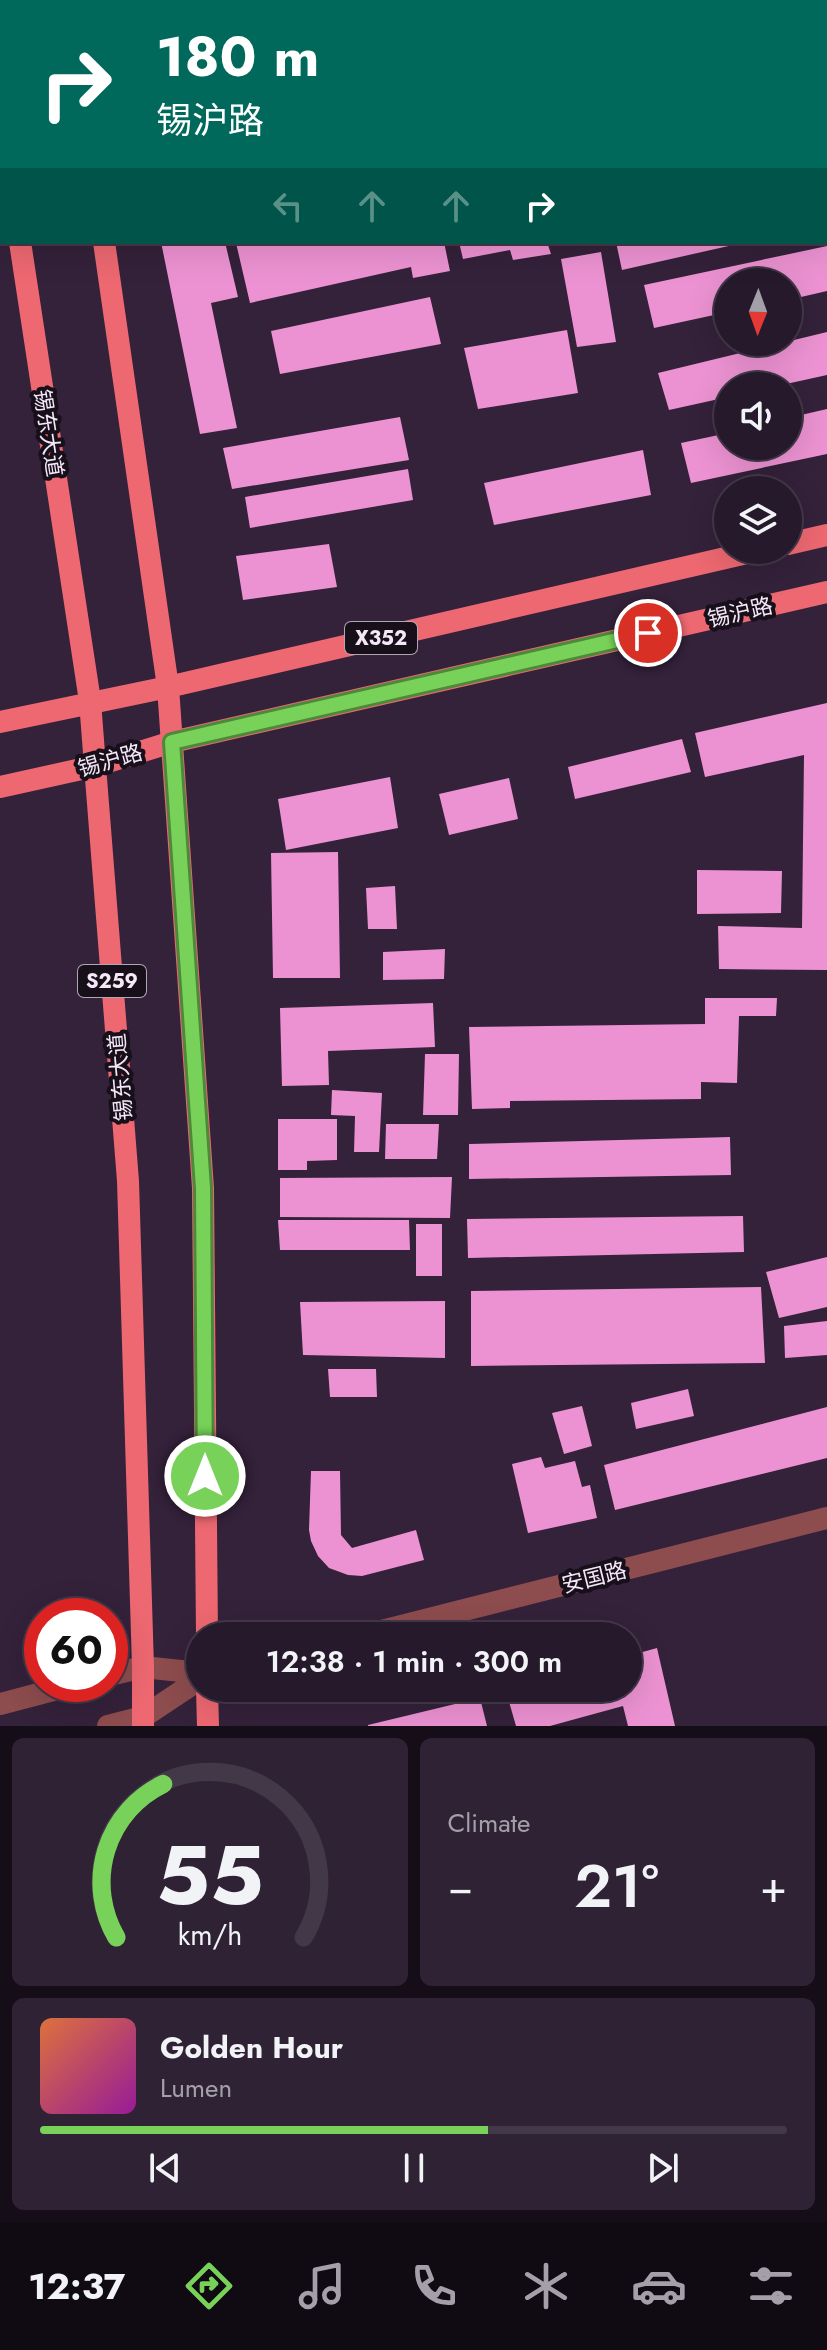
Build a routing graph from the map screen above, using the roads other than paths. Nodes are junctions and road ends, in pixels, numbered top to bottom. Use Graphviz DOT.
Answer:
graph roads {
  1 [pos="20,244"];
  2 [pos="104,244"];
  3 [pos="827,535"];
  4 [pos="802,541"];
  5 [pos="714,561"];
  6 [pos="827,592"];
  7 [pos="168,687"];
  8 [pos="90,701"];
  9 [pos="0,722"];
  10 [pos="172,742"];
  11 [pos="95,766"];
  12 [pos="0,787"];
  13 [pos="827,1518"];
  14 [pos="207,1622"];
  15 [pos="417,1622"];
  16 [pos="143,1667"];
  17 [pos="128,1671"];
  18 [pos="186,1674"];
  19 [pos="186,1687"];
  20 [pos="24,1698"];
  21 [pos="207,1702"];
  22 [pos="0,1704"];
  23 [pos="143,1722"];
  24 [pos="108,1726"];
  25 [pos="208,1726"];
  1 -- 8 [label="main road, 锡东大道 / S259"];
  2 -- 7 [label="main road"];
  3 -- 4 [label="main road"];
  5 -- 7 [label="main road, X352"];
  6 -- 10 [label="main road, 锡沪路 / X352"];
  7 -- 8 [label="main road, X352"];
  7 -- 10 [label="main road"];
  8 -- 9 [label="main road, X352"];
  8 -- 11 [label="main road, 锡东大道 / S259"];
  10 -- 11 [label="main road, 锡沪路 / X352"];
  10 -- 14 [label="main road"];
  11 -- 12 [label="main road, 锡沪路 / X352"];
  11 -- 16 [label="main road, 锡东大道 / S259"];
  13 -- 15 [label="street, 安国路"];
  16 -- 17 [label="street"];
  16 -- 18 [label="street"];
  16 -- 23 [label="main road, 锡东大道 / S259"];
  19 -- 23 [label="street"];
  20 -- 22 [label="street"];
  21 -- 25 [label="main road"];
  23 -- 24 [label="street"];
}
